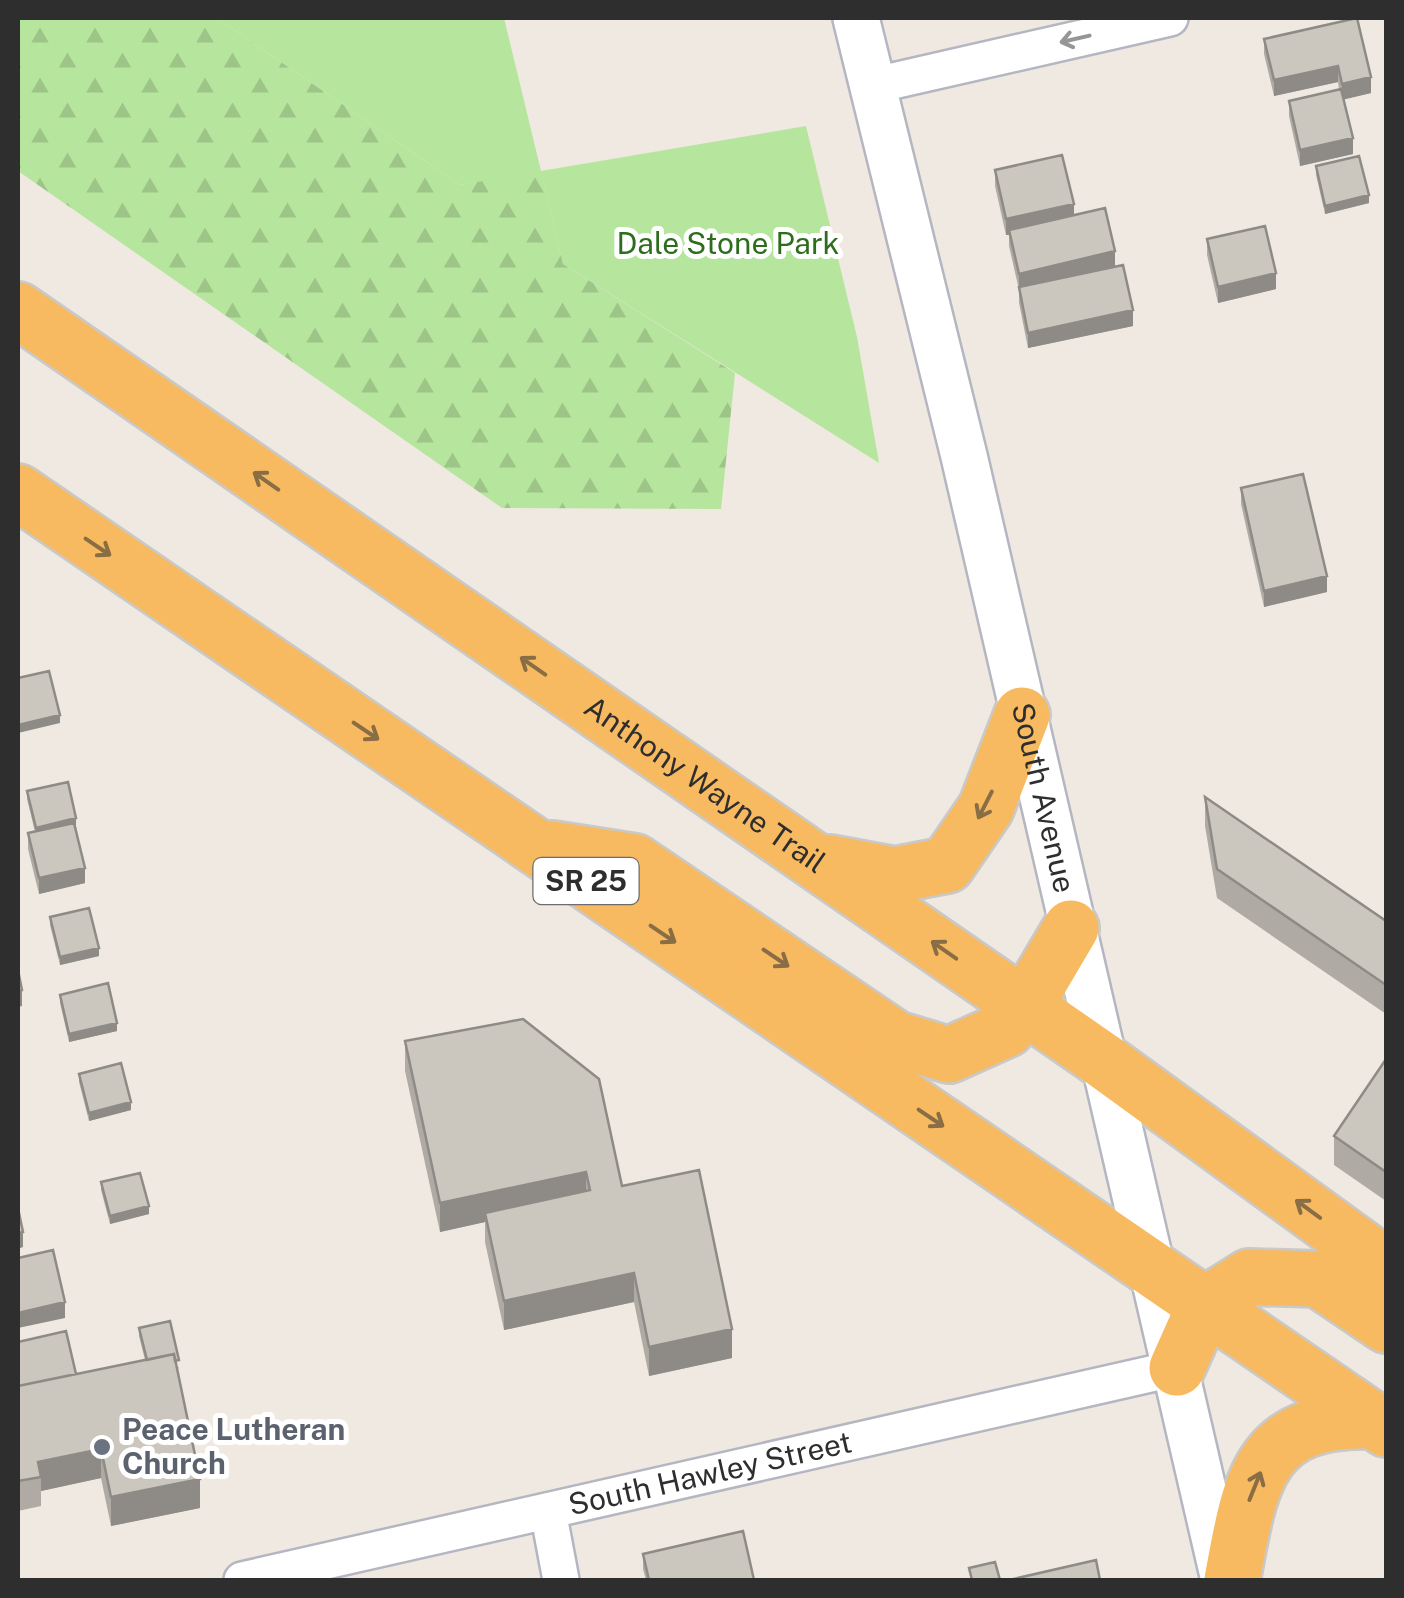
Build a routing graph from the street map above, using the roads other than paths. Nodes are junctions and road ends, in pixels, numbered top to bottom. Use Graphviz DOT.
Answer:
graph roads {
  1 [pos="856,18"];
  2 [pos="1170,18"];
  3 [pos="871,86"];
  4 [pos="18,310"];
  5 [pos="18,492"];
  6 [pos="1022,716"];
  7 [pos="534,846"];
  8 [pos="815,861"];
  9 [pos="1071,928"];
  10 [pos="1024,1006"];
  11 [pos="1101,1058"];
  12 [pos="1386,1266"];
  13 [pos="1153,1270"];
  14 [pos="1204,1305"];
  15 [pos="1386,1325"];
  16 [pos="1176,1368"];
  17 [pos="1381,1425"];
  18 [pos="548,1511"];
  19 [pos="242,1580"];
  20 [pos="562,1580"];
  21 [pos="1224,1580"];
  22 [pos="1232,1580"];
  1 -- 3 [label="street, South Avenue"];
  2 -- 3 [label="street, one-way"];
  3 -- 6 [label="street, South Avenue"];
  8 -- 4 [label="highway, Anthony Wayne Trail, one-way"];
  5 -- 7 [label="highway, SR 25, one-way"];
  6 -- 8 [label="highway, one-way"];
  6 -- 9 [label="street, South Avenue"];
  7 -- 10 [label="highway, one-way"];
  7 -- 13 [label="highway, SR 25, one-way"];
  10 -- 8 [label="highway, Anthony Wayne Trail, one-way"];
  9 -- 10 [label="highway"];
  9 -- 11 [label="street, South Avenue"];
  10 -- 11 [label="highway, Anthony Wayne Trail"];
  12 -- 11 [label="highway, Anthony Wayne Trail, one-way"];
  11 -- 13 [label="street, South Avenue"];
  13 -- 14 [label="highway, SR 25"];
  13 -- 16 [label="street, South Avenue"];
  14 -- 15 [label="highway"];
  14 -- 16 [label="highway"];
  14 -- 17 [label="highway, SR 25"];
  16 -- 18 [label="street, South Hawley Street"];
  16 -- 21 [label="street, South Avenue"];
  22 -- 17 [label="highway, one-way"];
  18 -- 19 [label="street, South Hawley Street"];
  18 -- 20 [label="street"];
}
